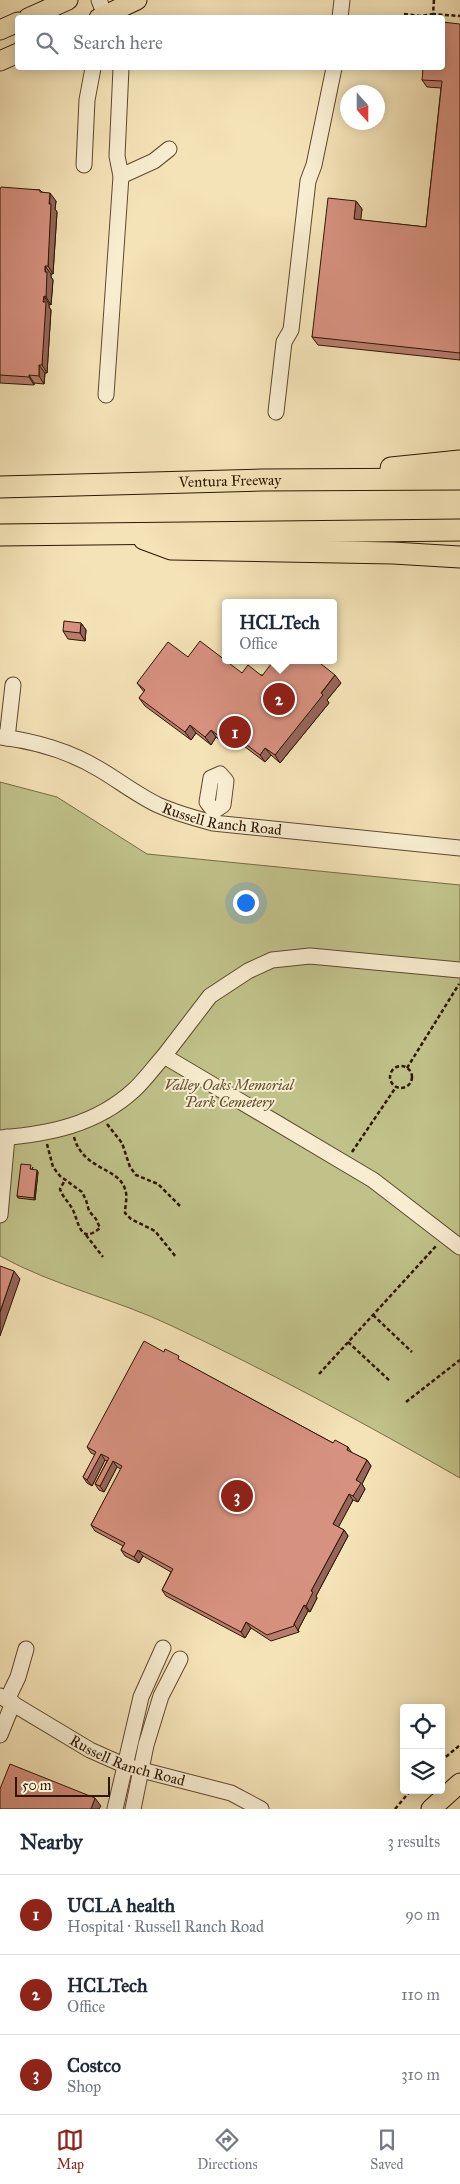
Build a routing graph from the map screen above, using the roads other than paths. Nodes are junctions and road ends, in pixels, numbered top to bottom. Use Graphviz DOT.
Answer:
graph roads {
  1 [pos="68,0"];
  2 [pos="138,0"];
  3 [pos="342,0"];
  4 [pos="103,13"];
  5 [pos="35,15"];
  6 [pos="340,15"];
  7 [pos="15,23"];
  8 [pos="0,30"];
  9 [pos="15,54"];
  10 [pos="0,61"];
  11 [pos="93,70"];
  12 [pos="121,70"];
  13 [pos="334,70"];
  14 [pos="169,150"];
  15 [pos="84,165"];
  16 [pos="121,176"];
  17 [pos="106,395"];
  18 [pos="276,412"];
  19 [pos="460,461"];
  20 [pos="261,480"];
  21 [pos="460,480"];
  22 [pos="0,487"];
  23 [pos="460,530"];
  24 [pos="132,534"];
  25 [pos="0,535"];
  26 [pos="460,557"];
  27 [pos="13,685"];
  28 [pos="4,737"];
  29 [pos="220,773"];
  30 [pos="213,817"];
  31 [pos="460,848"];
  32 [pos="460,970"];
  33 [pos="164,1056"];
  34 [pos="4,1138"];
  35 [pos="0,1215"];
  36 [pos="460,1247"];
  37 [pos="164,1648"];
  38 [pos="26,1649"];
  39 [pos="180,1659"];
  40 [pos="7,1700"];
  41 [pos="0,1735"];
  42 [pos="133,1768"];
  43 [pos="460,1783"];
  44 [pos="115,1809"];
  45 [pos="132,1809"];
  46 [pos="261,1809"];
  47 [pos="431,1809"];
  1 -- 5 [label="main road"];
  2 -- 4 [label="main road"];
  3 -- 6 [label="street"];
  7 -- 8 [label="main road"];
  9 -- 10 [label="main road"];
  11 -- 15 [label="street"];
  12 -- 16 [label="street"];
  13 -- 18 [label="street"];
  14 -- 16 [label="street"];
  16 -- 17 [label="street"];
  19 -- 20 [label="highway"];
  20 -- 21 [label="highway, Ventura Freeway"];
  20 -- 22 [label="highway, Ventura Freeway"];
  23 -- 24 [label="highway"];
  24 -- 25 [label="highway"];
  24 -- 26 [label="highway"];
  27 -- 28 [label="street"];
  28 -- 30 [label="street, Russell Ranch Road"];
  29 -- 30 [label="street"];
  30 -- 31 [label="street, Russell Ranch Road"];
  32 -- 33 [label="street"];
  33 -- 34 [label="street"];
  33 -- 36 [label="street"];
  34 -- 35 [label="street"];
  37 -- 42 [label="street"];
  38 -- 40 [label="street"];
  39 -- 42 [label="street"];
  40 -- 41 [label="street"];
  40 -- 42 [label="street, Russell Ranch Road"];
  42 -- 44 [label="street"];
  42 -- 45 [label="street"];
  42 -- 46 [label="street, Russell Ranch Road"];
  43 -- 47 [label="main road"];
}
